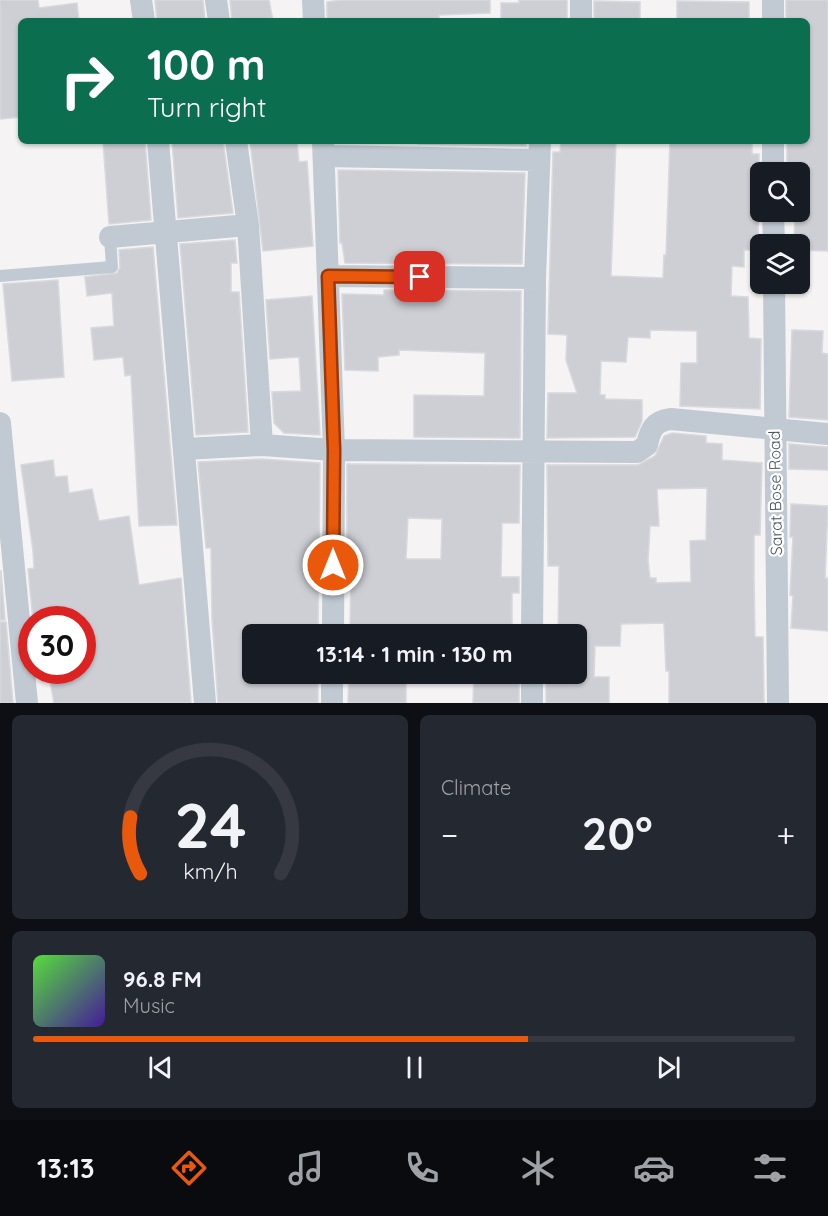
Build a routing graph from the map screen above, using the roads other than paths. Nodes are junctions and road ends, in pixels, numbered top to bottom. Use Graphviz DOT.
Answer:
graph roads {
  1 [pos="141,0"];
  2 [pos="216,0"];
  3 [pos="313,0"];
  4 [pos="581,0"];
  5 [pos="773,0"];
  6 [pos="144,18"];
  7 [pos="219,18"];
  8 [pos="314,18"];
  9 [pos="581,18"];
  10 [pos="773,18"];
  11 [pos="158,144"];
  12 [pos="236,144"];
  13 [pos="773,144"];
  14 [pos="324,148"];
  15 [pos="540,151"];
  16 [pos="773,162"];
  17 [pos="248,225"];
  18 [pos="165,233"];
  19 [pos="111,237"];
  20 [pos="0,276"];
  21 [pos="328,276"];
  22 [pos="535,278"];
  23 [pos="774,294"];
  24 [pos="0,423"];
  25 [pos="774,428"];
  26 [pos="828,434"];
  27 [pos="262,445"];
  28 [pos="184,449"];
  29 [pos="334,450"];
  30 [pos="533,451"];
  31 [pos="333,624"];
  32 [pos="532,624"];
  33 [pos="333,684"];
  34 [pos="532,684"];
  35 [pos="27,703"];
  36 [pos="205,703"];
  37 [pos="332,703"];
  38 [pos="532,703"];
  39 [pos="778,703"];
  1 -- 6 [label="street"];
  2 -- 7 [label="street"];
  3 -- 8 [label="street"];
  4 -- 9 [label="street"];
  5 -- 10 [label="street"];
  11 -- 18 [label="street"];
  12 -- 17 [label="street"];
  13 -- 16 [label="street"];
  14 -- 15 [label="street"];
  14 -- 21 [label="street"];
  15 -- 22 [label="street"];
  17 -- 18 [label="street"];
  17 -- 27 [label="street"];
  18 -- 19 [label="street"];
  18 -- 28 [label="street"];
  19 -- 20 [label="lane"];
  21 -- 22 [label="street"];
  21 -- 29 [label="street"];
  22 -- 30 [label="street"];
  23 -- 25 [label="street, Sarat Bose Road"];
  24 -- 35 [label="street"];
  25 -- 26 [label="street"];
  25 -- 30 [label="street"];
  25 -- 39 [label="street, Sarat Bose Road"];
  27 -- 28 [label="street"];
  27 -- 29 [label="street"];
  28 -- 36 [label="street"];
  29 -- 30 [label="street"];
  29 -- 31 [label="street"];
  30 -- 32 [label="street"];
  33 -- 37 [label="street"];
  34 -- 38 [label="street"];
}
